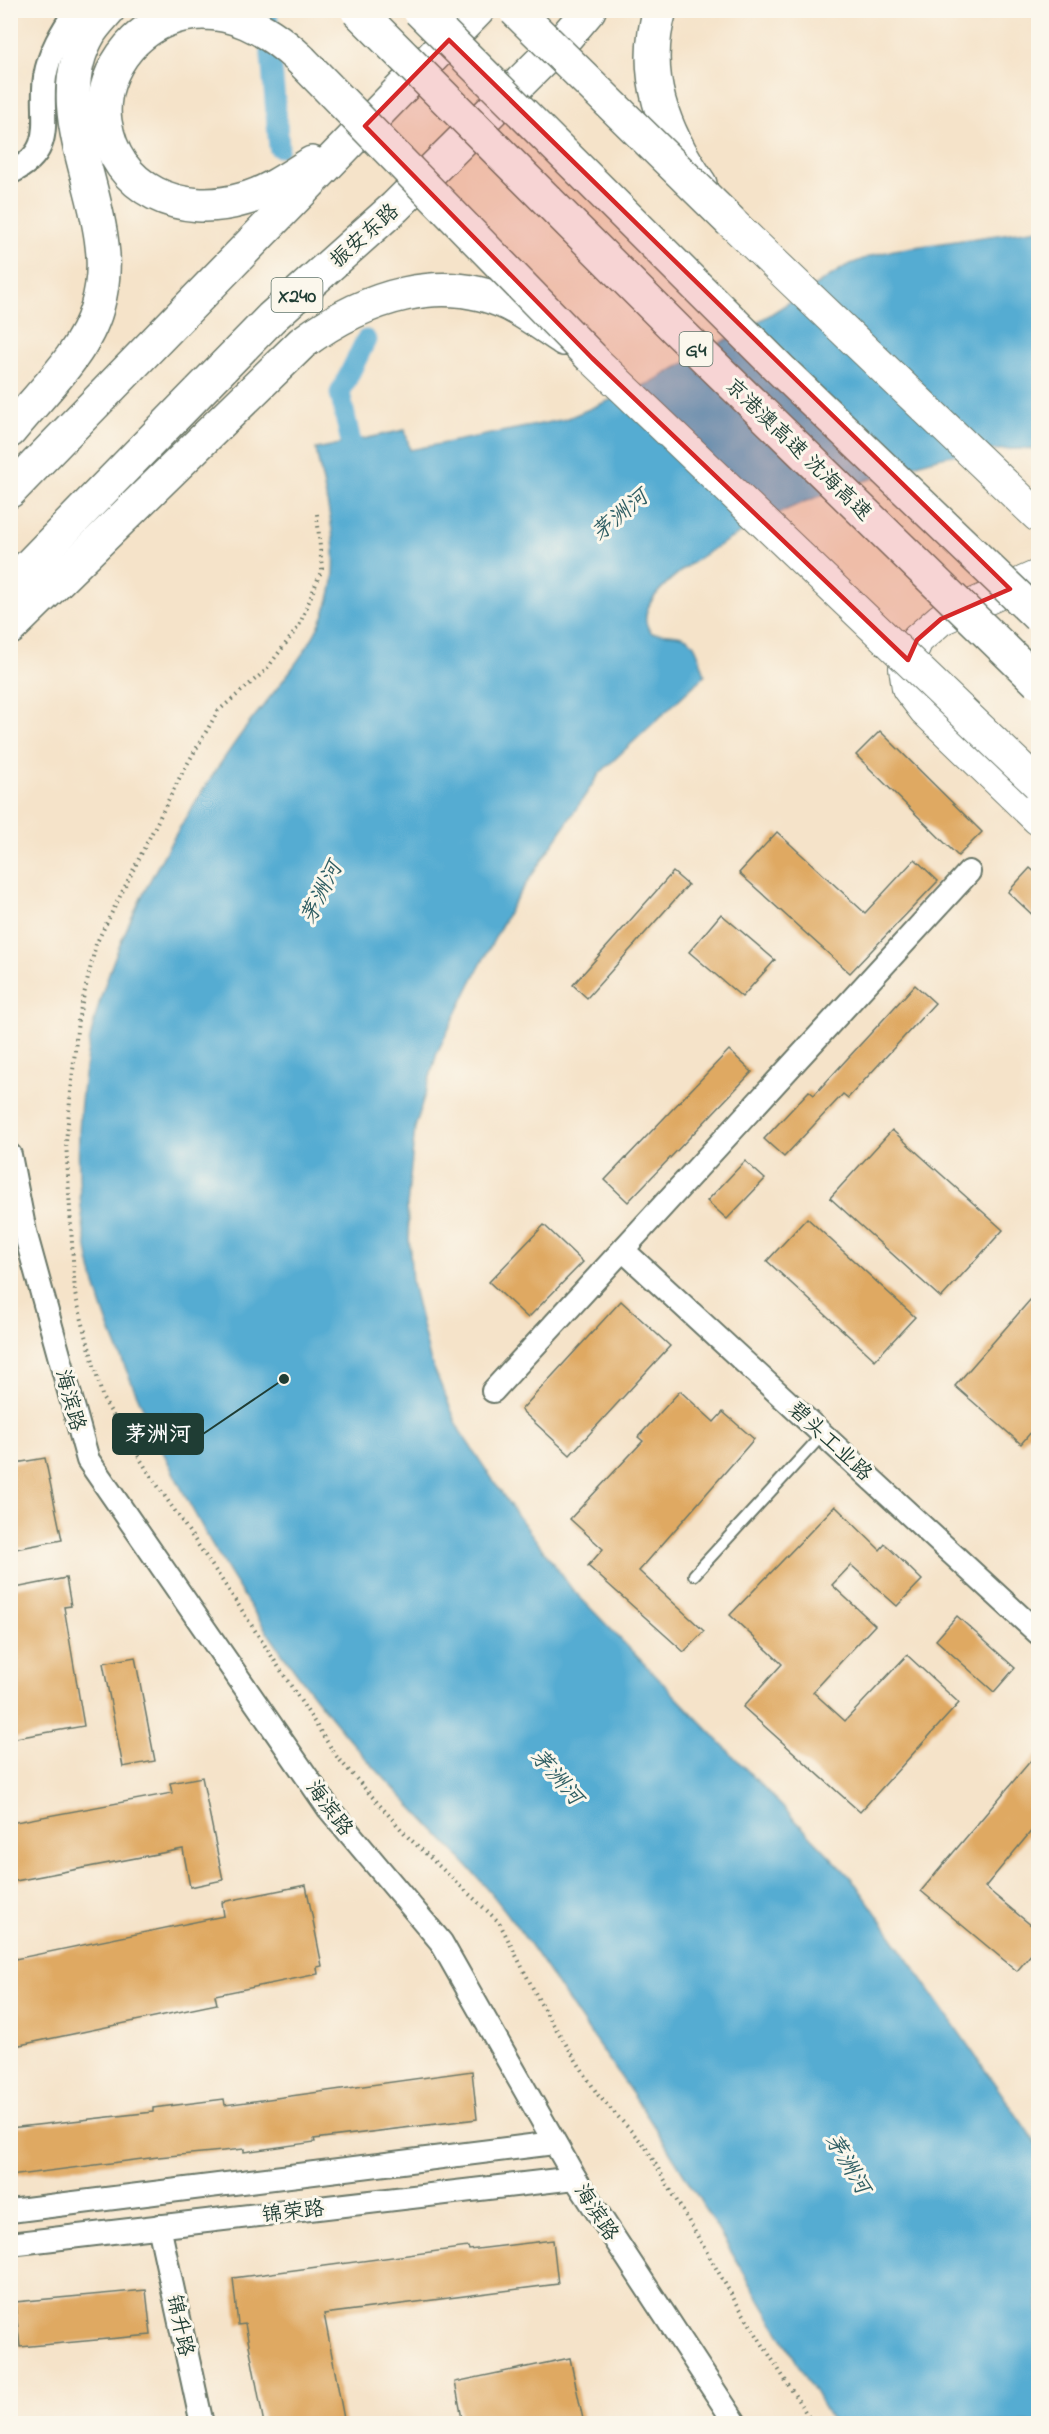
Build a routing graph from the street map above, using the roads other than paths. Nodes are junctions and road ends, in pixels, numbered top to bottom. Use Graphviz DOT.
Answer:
graph roads {
  1 [pos="76,10"];
  2 [pos="108,10"];
  3 [pos="357,10"];
  4 [pos="419,10"];
  5 [pos="515,10"];
  6 [pos="589,10"];
  7 [pos="660,10"];
  8 [pos="473,13"];
  9 [pos="357,135"];
  10 [pos="10,173"];
  11 [pos="731,222"];
  12 [pos="592,358"];
  13 [pos="10,431"];
  14 [pos="10,490"];
  15 [pos="1038,516"];
  16 [pos="1038,576"];
  17 [pos="10,585"];
  18 [pos="1038,616"];
  19 [pos="10,628"];
  20 [pos="1038,682"];
  21 [pos="1038,784"];
  22 [pos="1038,819"];
  23 [pos="969,872"];
  24 [pos="10,1155"];
  25 [pos="18,1234"];
  26 [pos="623,1250"];
  27 [pos="493,1391"];
  28 [pos="823,1434"];
  29 [pos="694,1575"];
  30 [pos="1038,1633"];
  31 [pos="554,2143"];
  32 [pos="574,2178"];
  33 [pos="10,2211"];
  34 [pos="159,2226"];
  35 [pos="10,2244"];
  36 [pos="202,2424"];
  37 [pos="736,2424"];
  1 -- 10 [label="street"];
  2 -- 13 [label="main road"];
  3 -- 20 [label="main road, 京港澳高速 沈海高速 / G4, bridge"];
  4 -- 18 [label="main road, G4, bridge"];
  5 -- 11 [label="main road, bridge"];
  6 -- 17 [label="main road, 振安东路 / X240"];
  7 -- 11 [label="main road, bridge"];
  8 -- 9 [label="main road"];
  9 -- 12 [label="main road, bridge"];
  9 -- 14 [label="main road"];
  11 -- 15 [label="main road"];
  12 -- 19 [label="main road, bridge"];
  12 -- 21 [label="main road, bridge"];
  16 -- 22 [label="main road"];
  23 -- 26 [label="street"];
  24 -- 25 [label="street, 海滨路"];
  25 -- 31 [label="street, 海滨路"];
  26 -- 27 [label="street"];
  26 -- 28 [label="street, 碧头工业路"];
  28 -- 29 [label="lane"];
  28 -- 30 [label="street, 碧头工业路"];
  31 -- 32 [label="street, 海滨路"];
  31 -- 33 [label="street, 锦荣路"];
  32 -- 34 [label="street, 锦荣路"];
  32 -- 37 [label="street, 海滨路"];
  34 -- 35 [label="street, 锦荣路"];
  34 -- 36 [label="street, 锦升路"];
}
